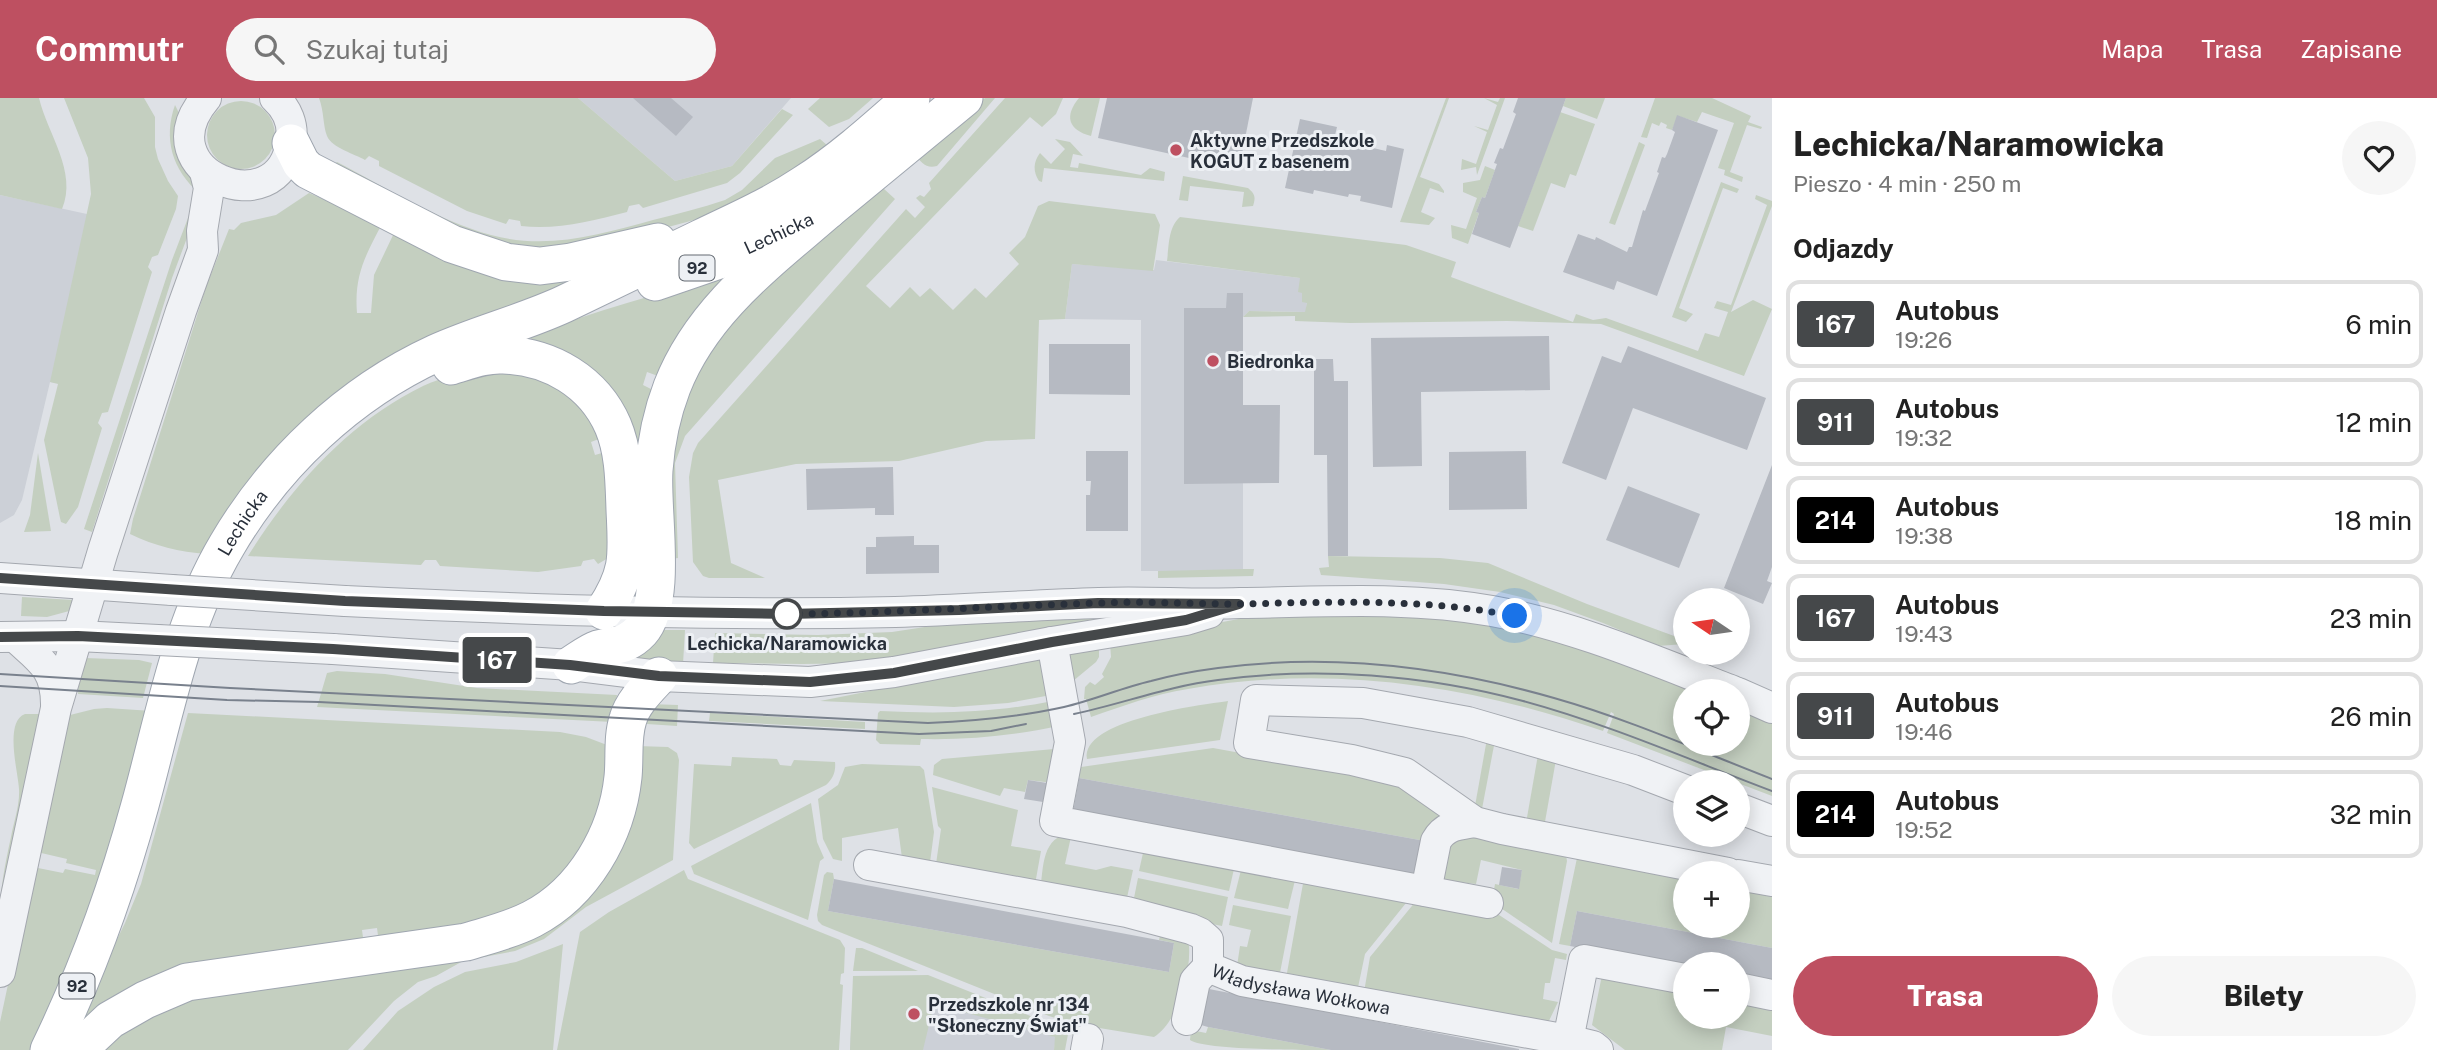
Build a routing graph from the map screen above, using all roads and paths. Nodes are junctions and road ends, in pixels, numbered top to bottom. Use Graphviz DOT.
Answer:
graph roads {
  1 [pos="911,98"];
  2 [pos="964,98"];
  3 [pos="278,99"];
  4 [pos="193,105"];
  5 [pos="291,143"];
  6 [pos="205,172"];
  7 [pos="241,186"];
  8 [pos="828,210"];
  9 [pos="724,227"];
  10 [pos="203,250"];
  11 [pos="559,306"];
  12 [pos="361,397"];
  13 [pos="0,578"];
  14 [pos="93,583"];
  15 [pos="1239,604"];
  16 [pos="604,611"];
  17 [pos="651,611"];
  18 [pos="78,636"];
  19 [pos="8,637"];
  20 [pos="1052,642"];
  21 [pos="570,665"];
  22 [pos="659,676"];
  23 [pos="1701,679"];
  24 [pos="1750,698"];
  25 [pos="56,708"];
  26 [pos="1772,708"];
  27 [pos="1673,785"];
  28 [pos="1750,813"];
  29 [pos="1772,821"];
  30 [pos="1475,822"];
  31 [pos="1673,863"];
  32 [pos="869,865"];
  33 [pos="1750,877"];
  34 [pos="1772,881"];
  35 [pos="1426,891"];
  36 [pos="1488,903"];
  37 [pos="1208,967"];
  38 [pos="0,972"];
  39 [pos="1673,977"];
  40 [pos="1750,990"];
  41 [pos="1772,995"];
  42 [pos="1186,1020"];
  43 [pos="1586,1045"];
  44 [pos="49,1050"];
  45 [pos="78,1050"];
  1 -- 9 [label="main road, Lechicka / 92"];
  2 -- 8 [label="main road, Lechicka / 92"];
  3 -- 5 [label="street"];
  4 -- 6 [label="street"];
  5 -- 7 [label="street"];
  5 -- 9 [label="main road"];
  6 -- 7 [label="street"];
  6 -- 10 [label="street"];
  7 -- 10 [label="street"];
  8 -- 11 [label="main road, Lechicka / 92"];
  8 -- 17 [label="main road"];
  9 -- 11 [label="main road, Lechicka / 92"];
  10 -- 14 [label="street"];
  11 -- 12 [label="main road, Lechicka / 92"];
  12 -- 16 [label="main road"];
  12 -- 44 [label="main road, Lechicka / 92"];
  13 -- 14 [label="street"];
  14 -- 16 [label="street, bridge"];
  14 -- 18 [label="street"];
  15 -- 17 [label="street"];
  15 -- 20 [label="street"];
  15 -- 23 [label="street"];
  16 -- 17 [label="street"];
  17 -- 21 [label="main road"];
  18 -- 19 [label="street"];
  18 -- 21 [label="street, bridge"];
  18 -- 25 [label="street"];
  19 -- 25 [label="street"];
  20 -- 22 [label="street"];
  20 -- 35 [label="street"];
  21 -- 22 [label="street"];
  22 -- 45 [label="main road"];
  24 -- 26 [label="street"];
  25 -- 38 [label="street"];
  27 -- 30 [label="street"];
  28 -- 29 [label="street"];
  30 -- 31 [label="street"];
  30 -- 35 [label="street"];
  32 -- 37 [label="street, Władysława Wołkowa"];
  33 -- 34 [label="street"];
  35 -- 36 [label="street"];
  37 -- 42 [label="street"];
  37 -- 43 [label="street, Władysława Wołkowa"];
  39 -- 43 [label="street"];
  40 -- 41 [label="street"];
}
